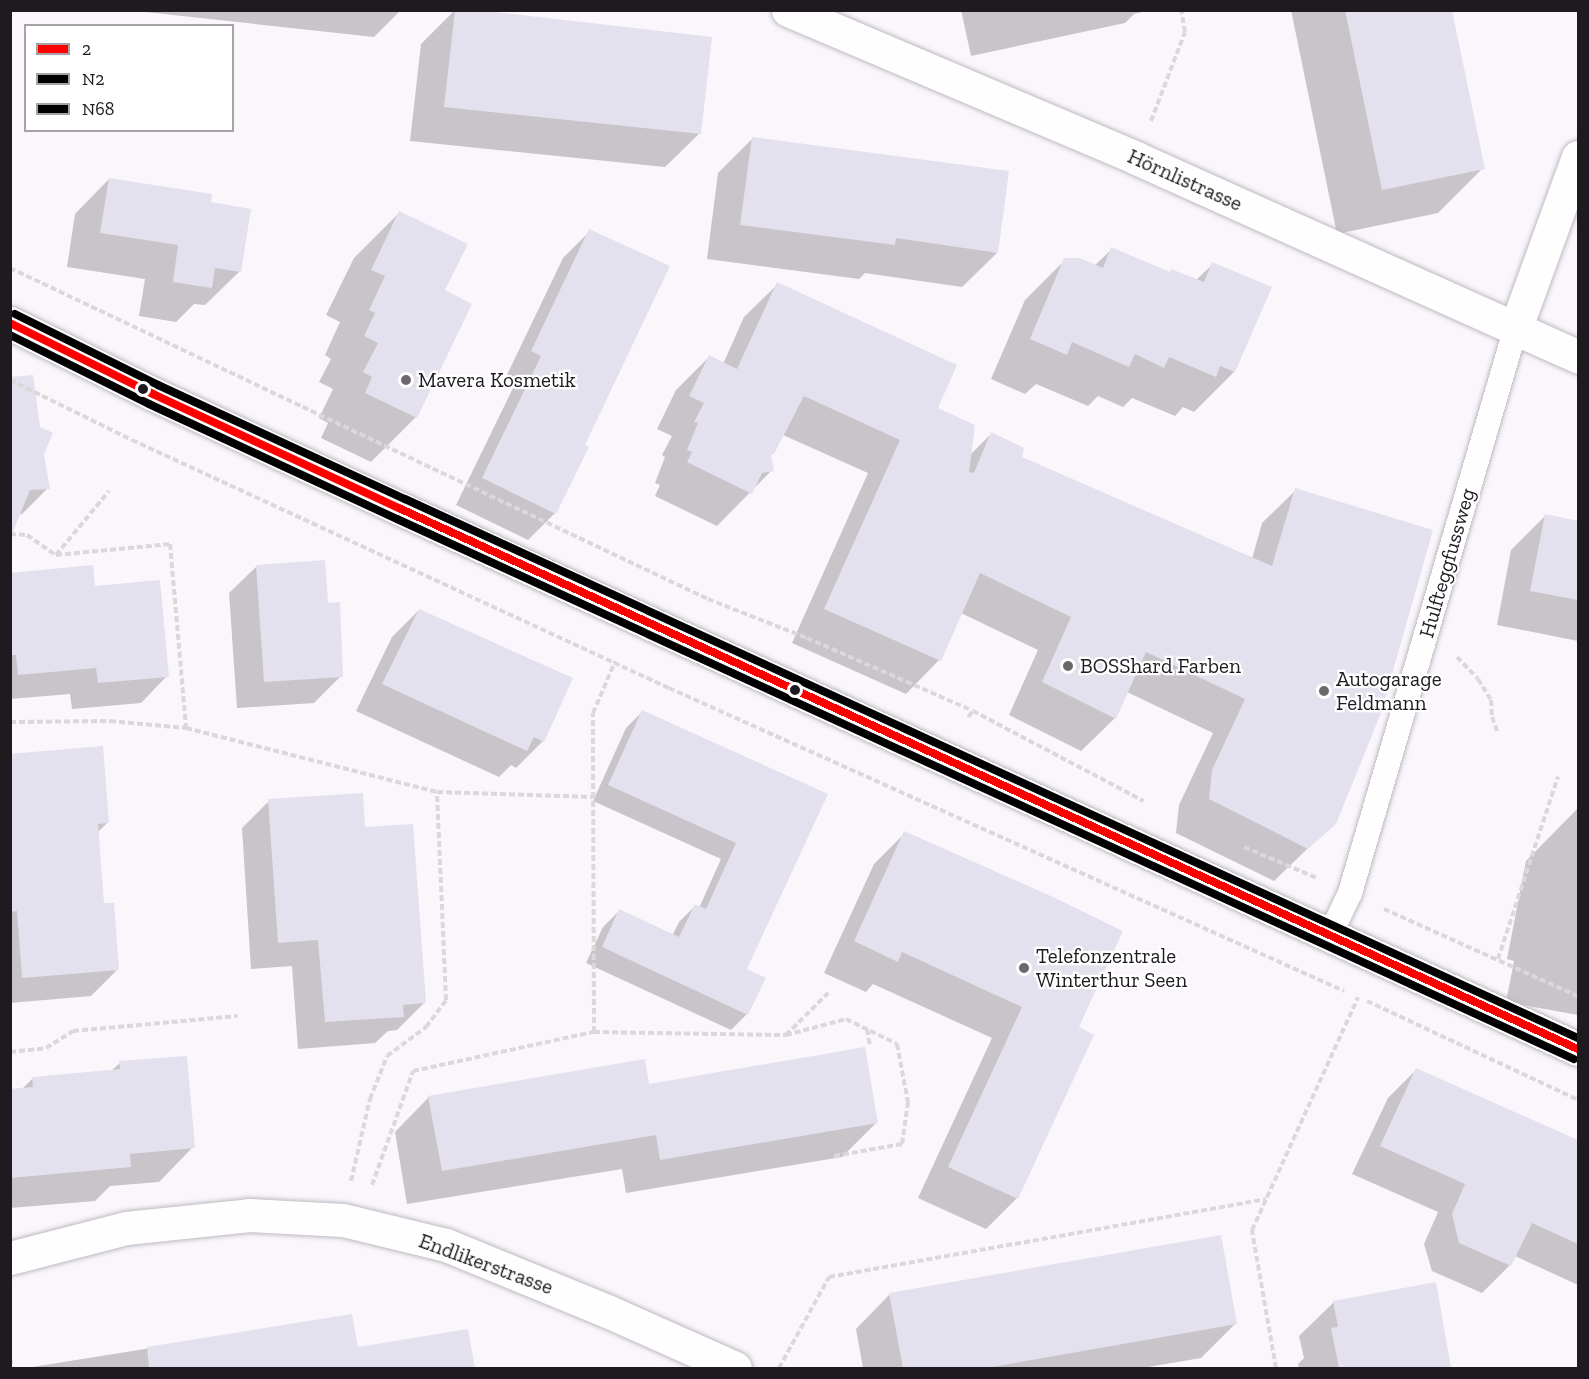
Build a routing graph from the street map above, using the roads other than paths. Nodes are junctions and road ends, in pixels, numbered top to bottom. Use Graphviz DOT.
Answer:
graph roads {
  1 [pos="788,10"];
  2 [pos="1578,157"];
  3 [pos="10,323"];
  4 [pos="1516,327"];
  5 [pos="1578,357"];
  6 [pos="1330,935"];
  7 [pos="1578,1049"];
  8 [pos="10,1258"];
  9 [pos="735,1368"];
  1 -- 4 [label="street, Hörnlistrasse"];
  2 -- 4 [label="street"];
  3 -- 6 [label="street"];
  4 -- 5 [label="street, Hörnlistrasse"];
  4 -- 6 [label="lane, Hulfteggfussweg"];
  6 -- 7 [label="street"];
  8 -- 9 [label="street, Endlikerstrasse"];
}
